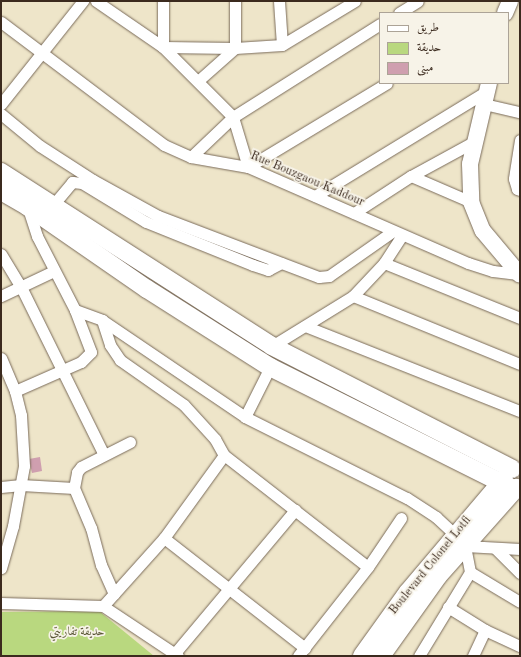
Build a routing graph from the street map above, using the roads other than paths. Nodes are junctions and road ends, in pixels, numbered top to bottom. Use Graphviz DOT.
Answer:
graph roads {
  1 [pos="83,1"];
  2 [pos="96,1"];
  3 [pos="163,1"];
  4 [pos="235,1"];
  5 [pos="279,1"];
  6 [pos="355,1"];
  7 [pos="418,1"];
  8 [pos="510,1"];
  9 [pos="401,12"];
  10 [pos="506,12"];
  11 [pos="1,22"];
  12 [pos="379,25"];
  13 [pos="282,45"];
  14 [pos="163,47"];
  15 [pos="235,48"];
  16 [pos="42,53"];
  17 [pos="199,80"];
  18 [pos="385,84"];
  19 [pos="487,93"];
  20 [pos="1,104"];
  21 [pos="520,112"];
  22 [pos="1,114"];
  23 [pos="233,117"];
  24 [pos="477,140"];
  25 [pos="520,140"];
  26 [pos="191,157"];
  27 [pos="248,167"];
  28 [pos="1,172"];
  29 [pos="411,176"];
  30 [pos="520,190"];
  31 [pos="1,191"];
  32 [pos="316,196"];
  33 [pos="471,202"];
  34 [pos="53,205"];
  35 [pos="27,206"];
  36 [pos="354,213"];
  37 [pos="397,233"];
  38 [pos="1,254"];
  39 [pos="281,263"];
  40 [pos="384,263"];
  41 [pos="54,271"];
  42 [pos="519,275"];
  43 [pos="21,287"];
  44 [pos="1,296"];
  45 [pos="353,296"];
  46 [pos="520,309"];
  47 [pos="75,310"];
  48 [pos="502,311"];
  49 [pos="520,318"];
  50 [pos="102,320"];
  51 [pos="305,326"];
  52 [pos="272,346"];
  53 [pos="1,358"];
  54 [pos="520,364"];
  55 [pos="270,367"];
  56 [pos="61,370"];
  57 [pos="15,391"];
  58 [pos="520,411"];
  59 [pos="245,417"];
  60 [pos="130,442"];
  61 [pos="104,455"];
  62 [pos="224,456"];
  63 [pos="514,479"];
  64 [pos="21,485"];
  65 [pos="1,487"];
  66 [pos="74,488"];
  67 [pos="295,510"];
  68 [pos="401,518"];
  69 [pos="164,538"];
  70 [pos="460,540"];
  71 [pos="496,549"];
  72 [pos="520,549"];
  73 [pos="368,567"];
  74 [pos="1,568"];
  75 [pos="470,572"];
  76 [pos="520,573"];
  77 [pos="231,588"];
  78 [pos="114,594"];
  79 [pos="520,602"];
  80 [pos="1,603"];
  81 [pos="103,606"];
  82 [pos="448,607"];
  83 [pos="485,630"];
  84 [pos="520,646"];
  85 [pos="302,652"];
  86 [pos="177,655"];
  87 [pos="362,656"];
  88 [pos="381,656"];
  89 [pos="419,656"];
  90 [pos="473,656"];
  1 -- 16 [label="street"];
  2 -- 14 [label="street"];
  3 -- 14 [label="street"];
  4 -- 15 [label="street"];
  5 -- 13 [label="street"];
  6 -- 13 [label="street"];
  7 -- 9 [label="street"];
  8 -- 10 [label="street"];
  11 -- 16 [label="street, Rue Bouzgaou Kaddour"];
  12 -- 23 [label="street"];
  13 -- 15 [label="street"];
  14 -- 15 [label="street"];
  14 -- 17 [label="street"];
  15 -- 17 [label="street"];
  16 -- 20 [label="street"];
  16 -- 26 [label="street, Rue Bouzgaou Kaddour"];
  17 -- 23 [label="street"];
  18 -- 27 [label="street"];
  19 -- 21 [label="street"];
  19 -- 24 [label="street"];
  19 -- 32 [label="street"];
  22 -- 39 [label="street"];
  23 -- 26 [label="street"];
  23 -- 27 [label="street"];
  24 -- 29 [label="street"];
  24 -- 33 [label="street"];
  25 -- 30 [label="street"];
  26 -- 27 [label="street, Rue Bouzgaou Kaddour"];
  27 -- 32 [label="street, Rue Bouzgaou Kaddour"];
  28 -- 34 [label="main road"];
  29 -- 33 [label="street"];
  29 -- 36 [label="street"];
  31 -- 35 [label="main road"];
  32 -- 36 [label="street, Rue Bouzgaou Kaddour"];
  33 -- 42 [label="street"];
  34 -- 39 [label="street"];
  34 -- 52 [label="main road"];
  35 -- 41 [label="street"];
  35 -- 55 [label="main road"];
  36 -- 37 [label="street, Rue Bouzgaou Kaddour"];
  37 -- 39 [label="street"];
  37 -- 40 [label="street"];
  37 -- 42 [label="street, Rue Bouzgaou Kaddour"];
  38 -- 43 [label="street"];
  40 -- 45 [label="street"];
  40 -- 48 [label="street"];
  41 -- 43 [label="street"];
  41 -- 47 [label="street"];
  43 -- 44 [label="street"];
  43 -- 56 [label="street"];
  45 -- 51 [label="street"];
  45 -- 54 [label="street"];
  46 -- 48 [label="street"];
  47 -- 50 [label="street"];
  47 -- 56 [label="street"];
  48 -- 49 [label="street"];
  50 -- 59 [label="street"];
  50 -- 62 [label="street"];
  51 -- 52 [label="street"];
  51 -- 58 [label="street"];
  52 -- 63 [label="main road"];
  53 -- 57 [label="street"];
  55 -- 59 [label="street"];
  55 -- 63 [label="main road"];
  56 -- 57 [label="street"];
  56 -- 61 [label="street"];
  57 -- 64 [label="street"];
  59 -- 70 [label="street"];
  60 -- 61 [label="street"];
  61 -- 66 [label="street"];
  62 -- 67 [label="street"];
  62 -- 69 [label="street"];
  63 -- 70 [label="main road, Boulevard Colonel Lotfi"];
  64 -- 65 [label="street"];
  64 -- 66 [label="street"];
  64 -- 74 [label="street"];
  66 -- 78 [label="street"];
  67 -- 73 [label="street"];
  67 -- 77 [label="street"];
  68 -- 73 [label="street"];
  69 -- 77 [label="street"];
  69 -- 78 [label="street"];
  70 -- 71 [label="street"];
  70 -- 75 [label="street"];
  70 -- 87 [label="main road, Boulevard Colonel Lotfi"];
  70 -- 88 [label="main road, Boulevard Colonel Lotfi"];
  71 -- 72 [label="street"];
  71 -- 76 [label="street"];
  73 -- 85 [label="street"];
  75 -- 79 [label="street"];
  75 -- 82 [label="street"];
  77 -- 85 [label="street"];
  77 -- 86 [label="street"];
  78 -- 81 [label="street"];
  80 -- 81 [label="street"];
  81 -- 86 [label="street"];
  82 -- 83 [label="street"];
  82 -- 89 [label="street"];
  83 -- 84 [label="street"];
  83 -- 90 [label="street"];
}
